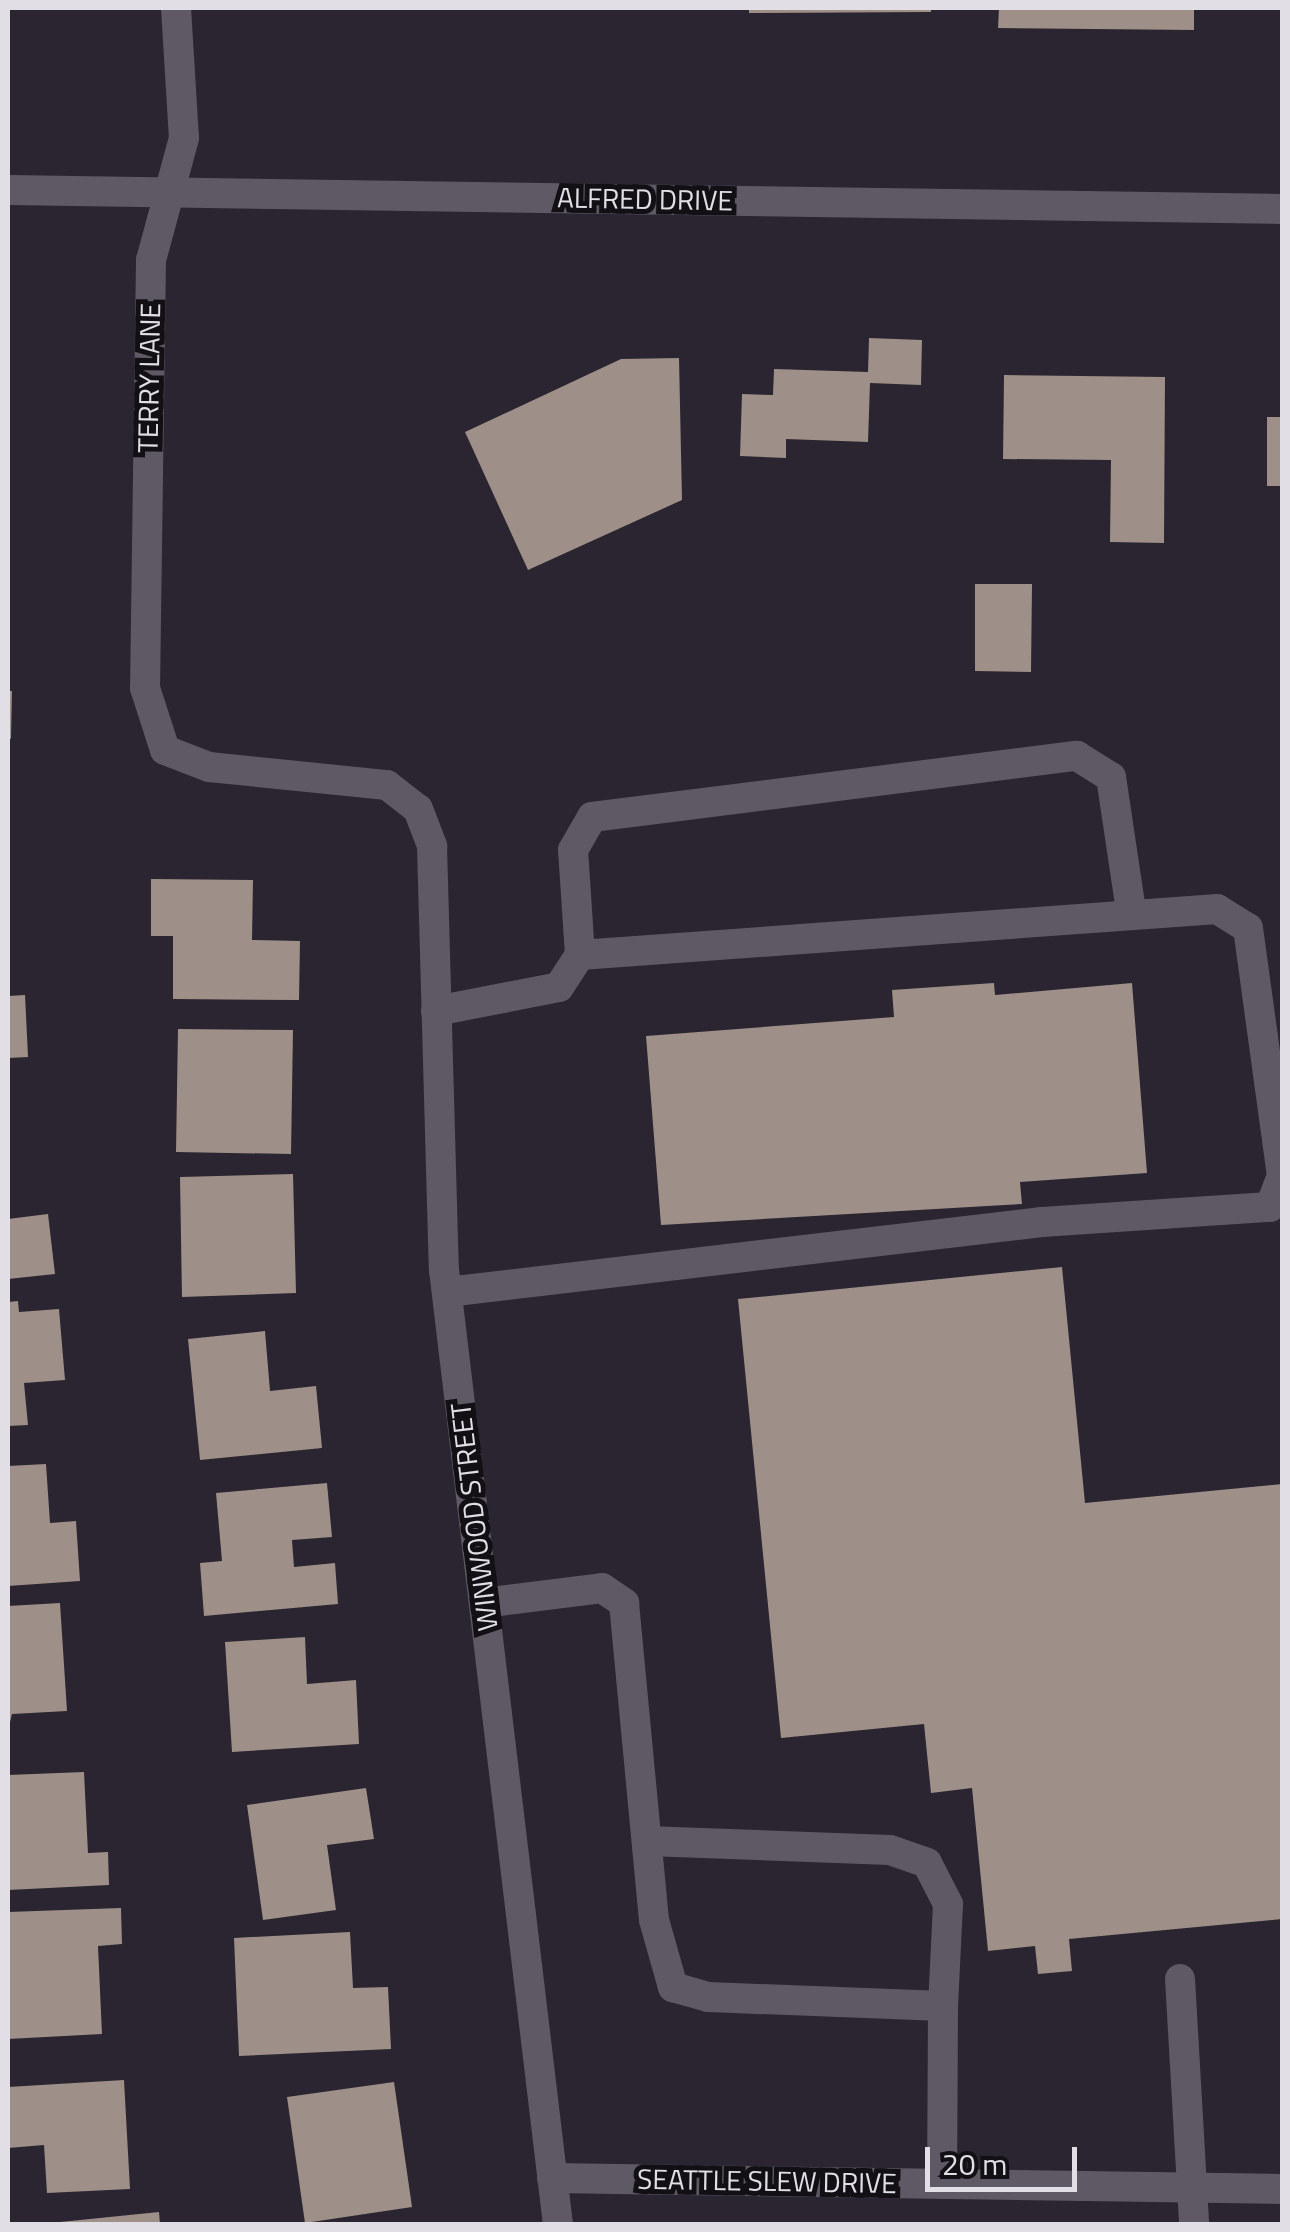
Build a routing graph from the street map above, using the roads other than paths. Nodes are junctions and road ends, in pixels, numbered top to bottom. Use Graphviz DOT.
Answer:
graph roads {
  1 [pos="176,8"];
  2 [pos="8,190"];
  3 [pos="169,192"];
  4 [pos="1282,209"];
  5 [pos="418,809"];
  6 [pos="1132,911"];
  7 [pos="580,954"];
  8 [pos="436,1011"];
  9 [pos="1282,1176"];
  10 [pos="447,1292"];
  11 [pos="484,1603"];
  12 [pos="647,1841"];
  13 [pos="1180,1979"];
  14 [pos="943,2006"];
  15 [pos="552,2178"];
  16 [pos="942,2184"];
  17 [pos="1190,2188"];
  18 [pos="1282,2189"];
  19 [pos="558,2224"];
  20 [pos="1194,2224"];
  1 -- 3 [label="street, TERRY LANE"];
  2 -- 3 [label="street, ALFRED DRIVE"];
  3 -- 4 [label="street, ALFRED DRIVE"];
  3 -- 5 [label="street, TERRY LANE"];
  5 -- 8 [label="street, WINWOOD STREET"];
  6 -- 7 [label="street"];
  6 -- 7 [label="street"];
  6 -- 9 [label="street"];
  7 -- 8 [label="street"];
  8 -- 10 [label="street, WINWOOD STREET"];
  9 -- 10 [label="street"];
  10 -- 11 [label="street, WINWOOD STREET"];
  11 -- 12 [label="street"];
  11 -- 15 [label="street, WINWOOD STREET"];
  12 -- 14 [label="street"];
  12 -- 14 [label="street"];
  13 -- 17 [label="street"];
  14 -- 16 [label="street"];
  15 -- 16 [label="street, SEATTLE SLEW DRIVE"];
  15 -- 19 [label="street, WINWOOD STREET"];
  16 -- 17 [label="street, SEATTLE SLEW DRIVE"];
  17 -- 18 [label="street, SEATTLE SLEW DRIVE"];
  17 -- 20 [label="street"];
}
